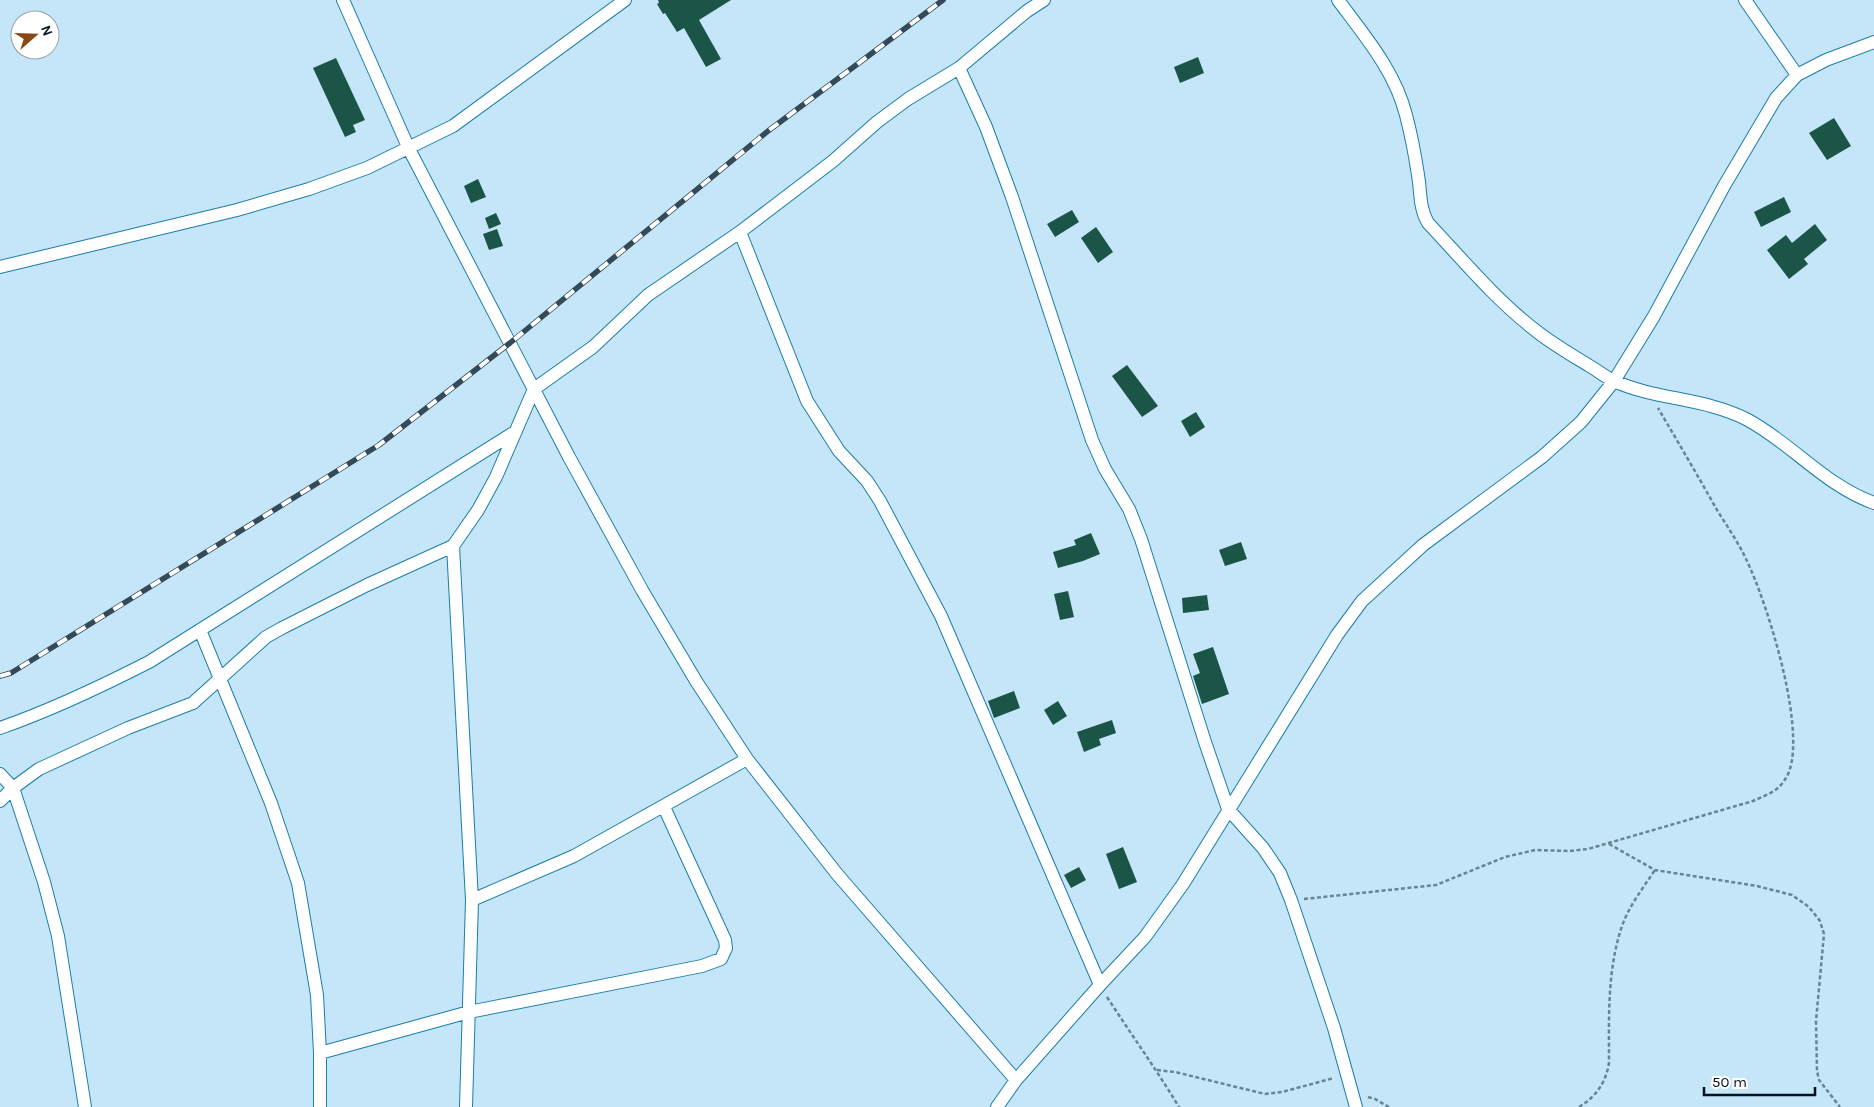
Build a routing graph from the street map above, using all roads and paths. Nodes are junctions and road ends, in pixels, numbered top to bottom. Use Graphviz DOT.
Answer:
graph roads {
  1 [pos="343,0"];
  2 [pos="625,0"];
  3 [pos="1044,0"];
  4 [pos="1338,0"];
  5 [pos="1745,0"];
  6 [pos="1874,42"];
  7 [pos="959,68"];
  8 [pos="1797,75"];
  9 [pos="409,149"];
  10 [pos="740,232"];
  11 [pos="0,267"];
  12 [pos="1614,381"];
  13 [pos="534,389"];
  14 [pos="1648,392"];
  15 [pos="515,432"];
  16 [pos="1874,503"];
  17 [pos="453,546"];
  18 [pos="200,630"];
  19 [pos="221,678"];
  20 [pos="0,728"];
  21 [pos="747,759"];
  22 [pos="0,774"];
  23 [pos="13,788"];
  24 [pos="0,801"];
  25 [pos="664,807"];
  26 [pos="1228,809"];
  27 [pos="1607,844"];
  28 [pos="1655,870"];
  29 [pos="472,900"];
  30 [pos="1291,900"];
  31 [pos="1100,985"];
  32 [pos="469,1012"];
  33 [pos="320,1053"];
  34 [pos="1157,1070"];
  35 [pos="1346,1075"];
  36 [pos="1016,1080"];
  37 [pos="1353,1094"];
  38 [pos="86,1107"];
  39 [pos="320,1107"];
  40 [pos="466,1107"];
  41 [pos="997,1107"];
  42 [pos="1179,1107"];
  43 [pos="1356,1107"];
  44 [pos="1389,1107"];
  45 [pos="1580,1107"];
  46 [pos="1840,1107"];
  1 -- 9 [label="street"];
  2 -- 9 [label="street"];
  3 -- 7 [label="street"];
  4 -- 12 [label="street"];
  5 -- 8 [label="street"];
  6 -- 8 [label="street"];
  7 -- 10 [label="street"];
  7 -- 26 [label="street"];
  8 -- 12 [label="street"];
  9 -- 11 [label="street"];
  9 -- 13 [label="street"];
  10 -- 13 [label="street"];
  10 -- 31 [label="street"];
  12 -- 14 [label="street"];
  12 -- 26 [label="street"];
  13 -- 15 [label="street"];
  13 -- 21 [label="street"];
  14 -- 16 [label="street"];
  14 -- 27 [label="path"];
  15 -- 17 [label="street"];
  15 -- 18 [label="street"];
  17 -- 19 [label="street"];
  17 -- 29 [label="street"];
  18 -- 19 [label="street"];
  18 -- 20 [label="street"];
  19 -- 23 [label="street"];
  19 -- 33 [label="street"];
  21 -- 25 [label="street"];
  21 -- 36 [label="street"];
  22 -- 23 [label="street"];
  23 -- 24 [label="street"];
  23 -- 38 [label="street"];
  25 -- 29 [label="street"];
  25 -- 32 [label="street"];
  26 -- 30 [label="street"];
  26 -- 31 [label="street"];
  27 -- 28 [label="path"];
  27 -- 30 [label="path"];
  28 -- 45 [label="path"];
  28 -- 46 [label="path"];
  29 -- 32 [label="street"];
  30 -- 35 [label="street"];
  31 -- 34 [label="path"];
  31 -- 36 [label="street"];
  32 -- 33 [label="street"];
  32 -- 40 [label="street"];
  33 -- 39 [label="street"];
  34 -- 35 [label="path"];
  34 -- 42 [label="path"];
  35 -- 37 [label="street"];
  36 -- 41 [label="street"];
  37 -- 43 [label="street"];
  37 -- 44 [label="path"];
}
